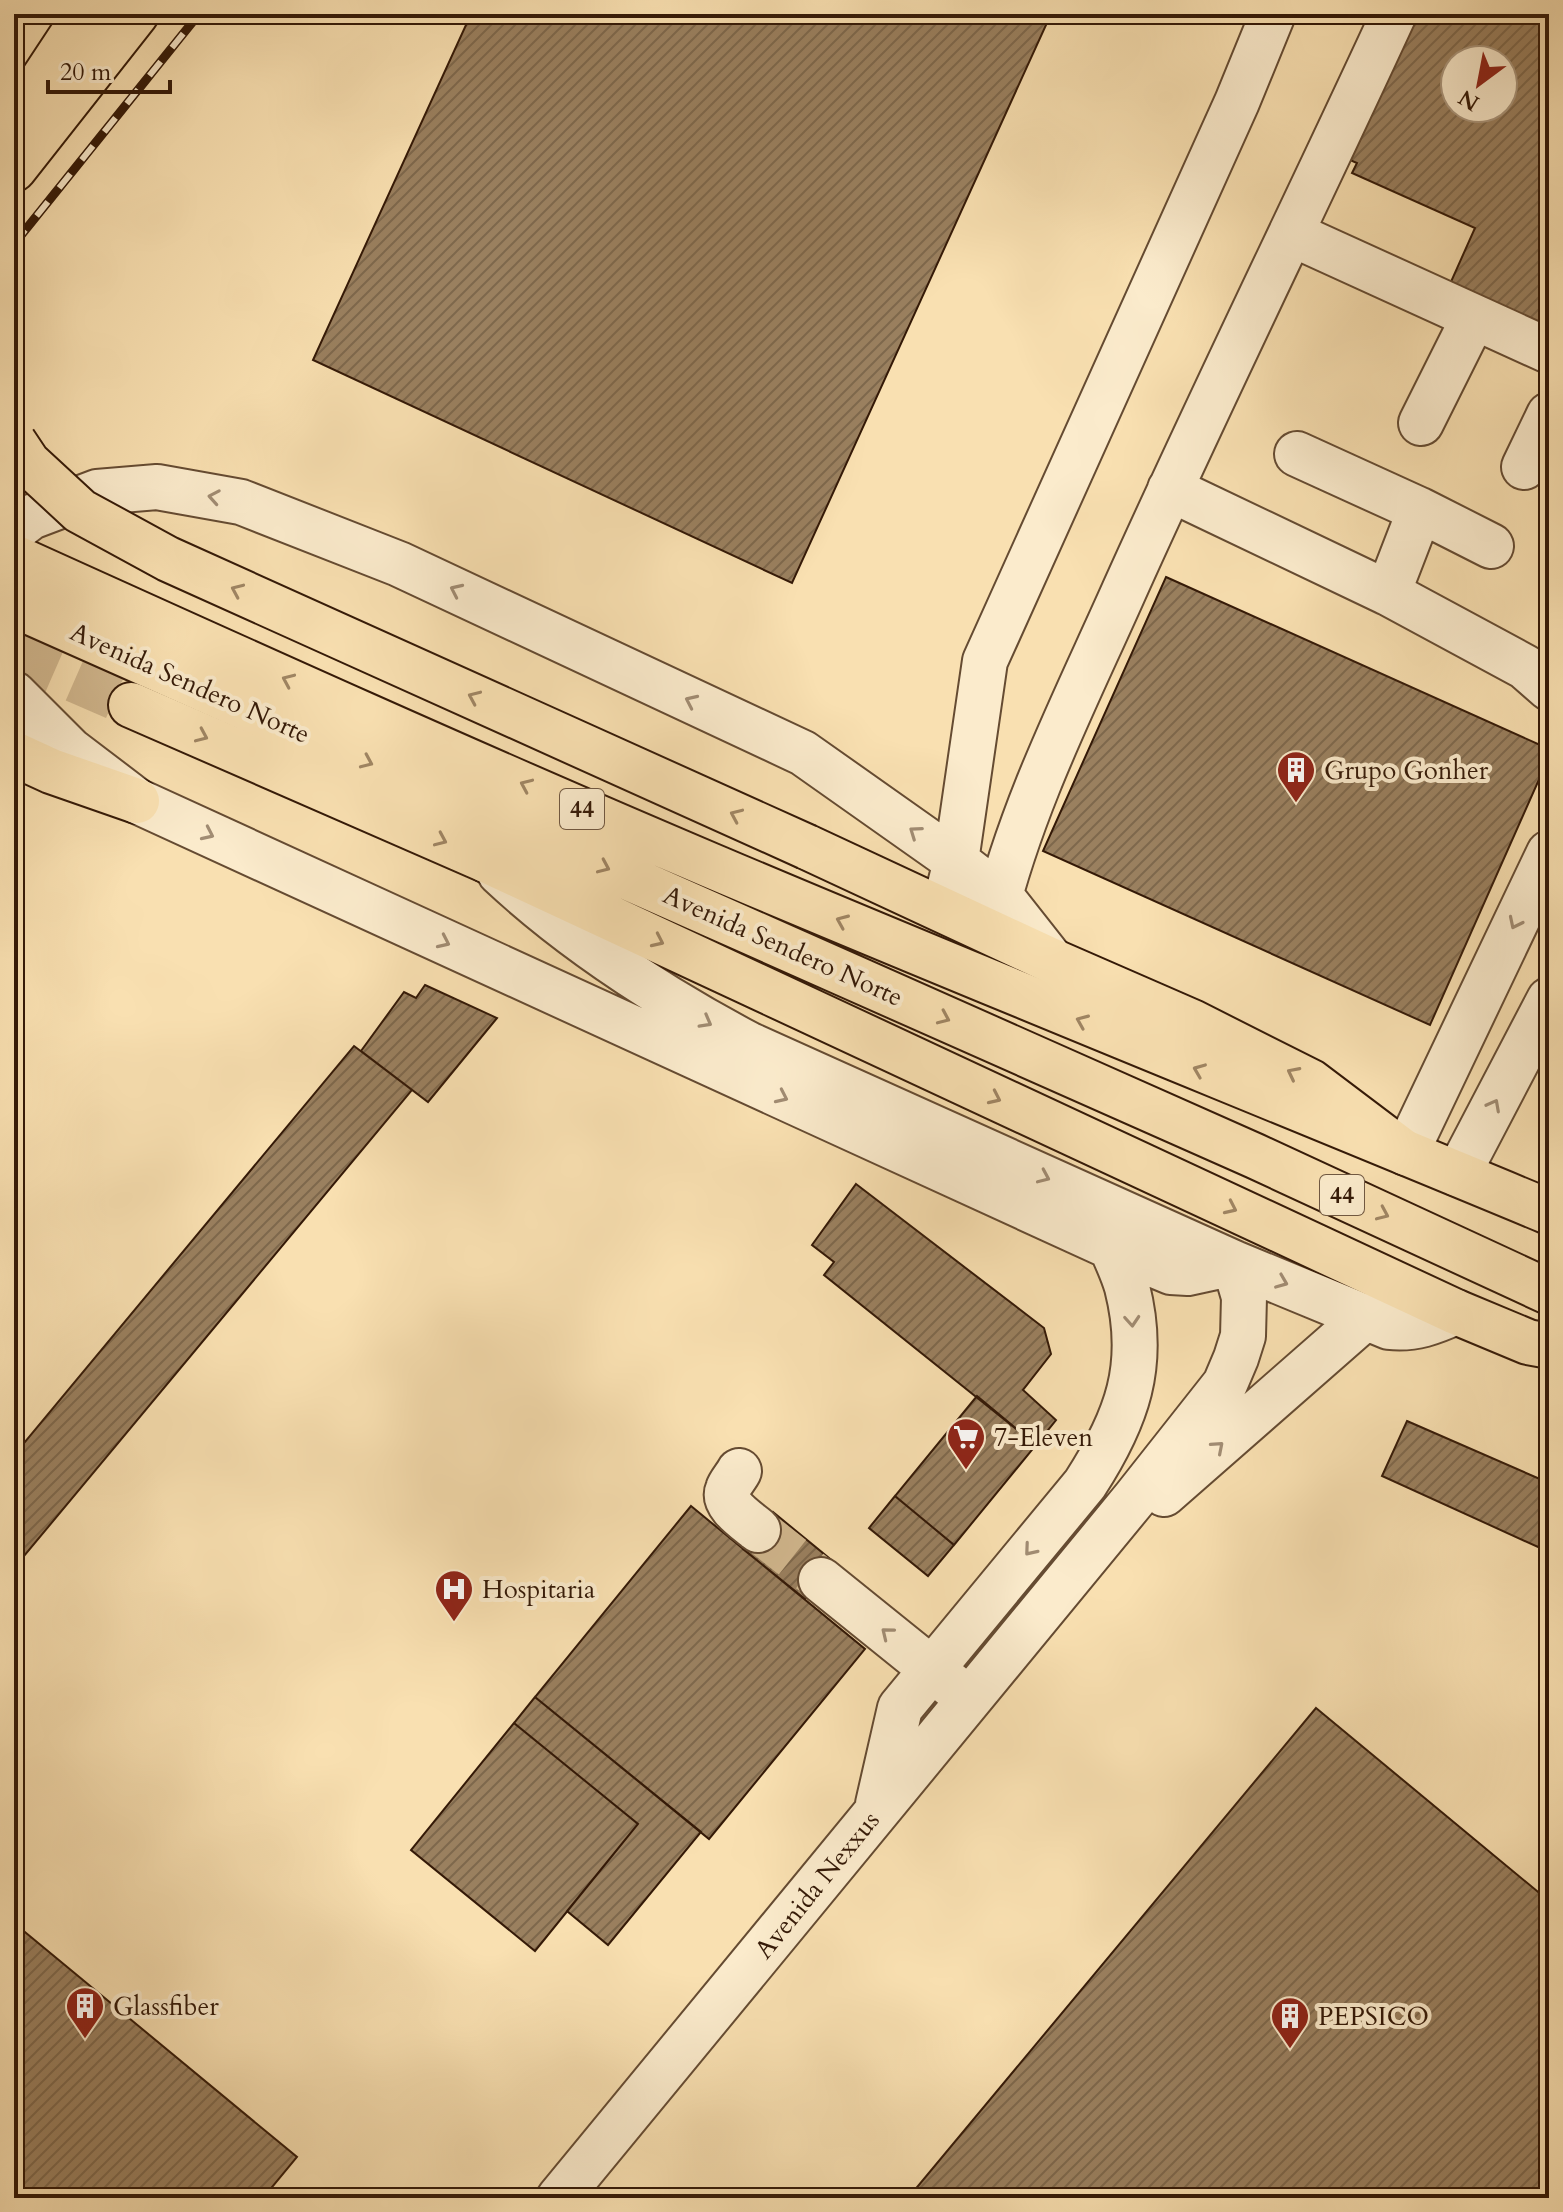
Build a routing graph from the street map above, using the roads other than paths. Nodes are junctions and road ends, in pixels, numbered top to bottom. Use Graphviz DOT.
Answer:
graph roads {
  1 [pos="86,14"];
  2 [pos="136,14"];
  3 [pos="1273,14"];
  4 [pos="1394,14"];
  5 [pos="14,123"];
  6 [pos="14,169"];
  7 [pos="1292,234"];
  8 [pos="1474,317"];
  9 [pos="1549,351"];
  10 [pos="1549,415"];
  11 [pos="1421,423"];
  12 [pos="14,442"];
  13 [pos="1297,454"];
  14 [pos="1524,467"];
  15 [pos="1170,489"];
  16 [pos="1420,510"];
  17 [pos="14,530"];
  18 [pos="1491,546"];
  19 [pos="14,557"];
  20 [pos="1388,593"];
  21 [pos="14,605"];
  22 [pos="1549,688"];
  23 [pos="14,694"];
  24 [pos="131,705"];
  25 [pos="14,754"];
  26 [pos="137,801"];
  27 [pos="1549,853"];
  28 [pos="486,860"];
  29 [pos="956,861"];
  30 [pos="943,911"];
  31 [pos="995,914"];
  32 [pos="1549,1000"];
  33 [pos="1404,1151"];
  34 [pos="1458,1174"];
  35 [pos="1549,1212"];
  36 [pos="1111,1247"];
  37 [pos="1234,1263"];
  38 [pos="1549,1292"];
  39 [pos="1456,1312"];
  40 [pos="1367,1316"];
  41 [pos="1549,1346"];
  42 [pos="739,1471"];
  43 [pos="758,1530"];
  44 [pos="1074,1571"];
  45 [pos="821,1580"];
  46 [pos="931,1669"];
  47 [pos="969,1700"];
  48 [pos="876,1813"];
  49 [pos="559,2198"];
  1 -- 5 [label="main road"];
  2 -- 6 [label="main road"];
  3 -- 29 [label="street"];
  4 -- 7 [label="street"];
  7 -- 8 [label="street"];
  7 -- 15 [label="street"];
  8 -- 9 [label="street"];
  8 -- 11 [label="street"];
  10 -- 14 [label="street"];
  30 -- 12 [label="main road, one-way, bridge"];
  13 -- 16 [label="street"];
  15 -- 20 [label="street"];
  15 -- 31 [label="street"];
  16 -- 18 [label="street"];
  16 -- 20 [label="street"];
  29 -- 17 [label="street, one-way"];
  33 -- 19 [label="main road, Avenida Sendero Norte / 44, one-way"];
  20 -- 22 [label="street"];
  21 -- 38 [label="main road, Avenida Sendero Norte / 44, one-way"];
  23 -- 26 [label="street"];
  24 -- 28 [label="main road, one-way"];
  25 -- 26 [label="main road"];
  26 -- 36 [label="street, one-way"];
  27 -- 33 [label="street, one-way"];
  28 -- 37 [label="street, one-way"];
  28 -- 39 [label="main road, one-way"];
  29 -- 30 [label="street"];
  29 -- 31 [label="street"];
  30 -- 31 [label="main road"];
  33 -- 31 [label="main road, one-way"];
  34 -- 32 [label="street, one-way"];
  33 -- 34 [label="main road, Avenida Sendero Norte / 44"];
  34 -- 35 [label="main road, Avenida Sendero Norte / 44"];
  36 -- 37 [label="street"];
  36 -- 46 [label="street, one-way"];
  37 -- 40 [label="street, one-way"];
  37 -- 44 [label="street"];
  39 -- 40 [label="street"];
  39 -- 41 [label="main road"];
  44 -- 40 [label="street, one-way"];
  42 -- 43 [label="street"];
  44 -- 47 [label="street, Avenida Nexxus"];
  46 -- 45 [label="street, one-way"];
  46 -- 47 [label="street"];
  46 -- 48 [label="street"];
  47 -- 48 [label="street, Avenida Nexxus"];
  48 -- 49 [label="street, Avenida Nexxus"];
}
